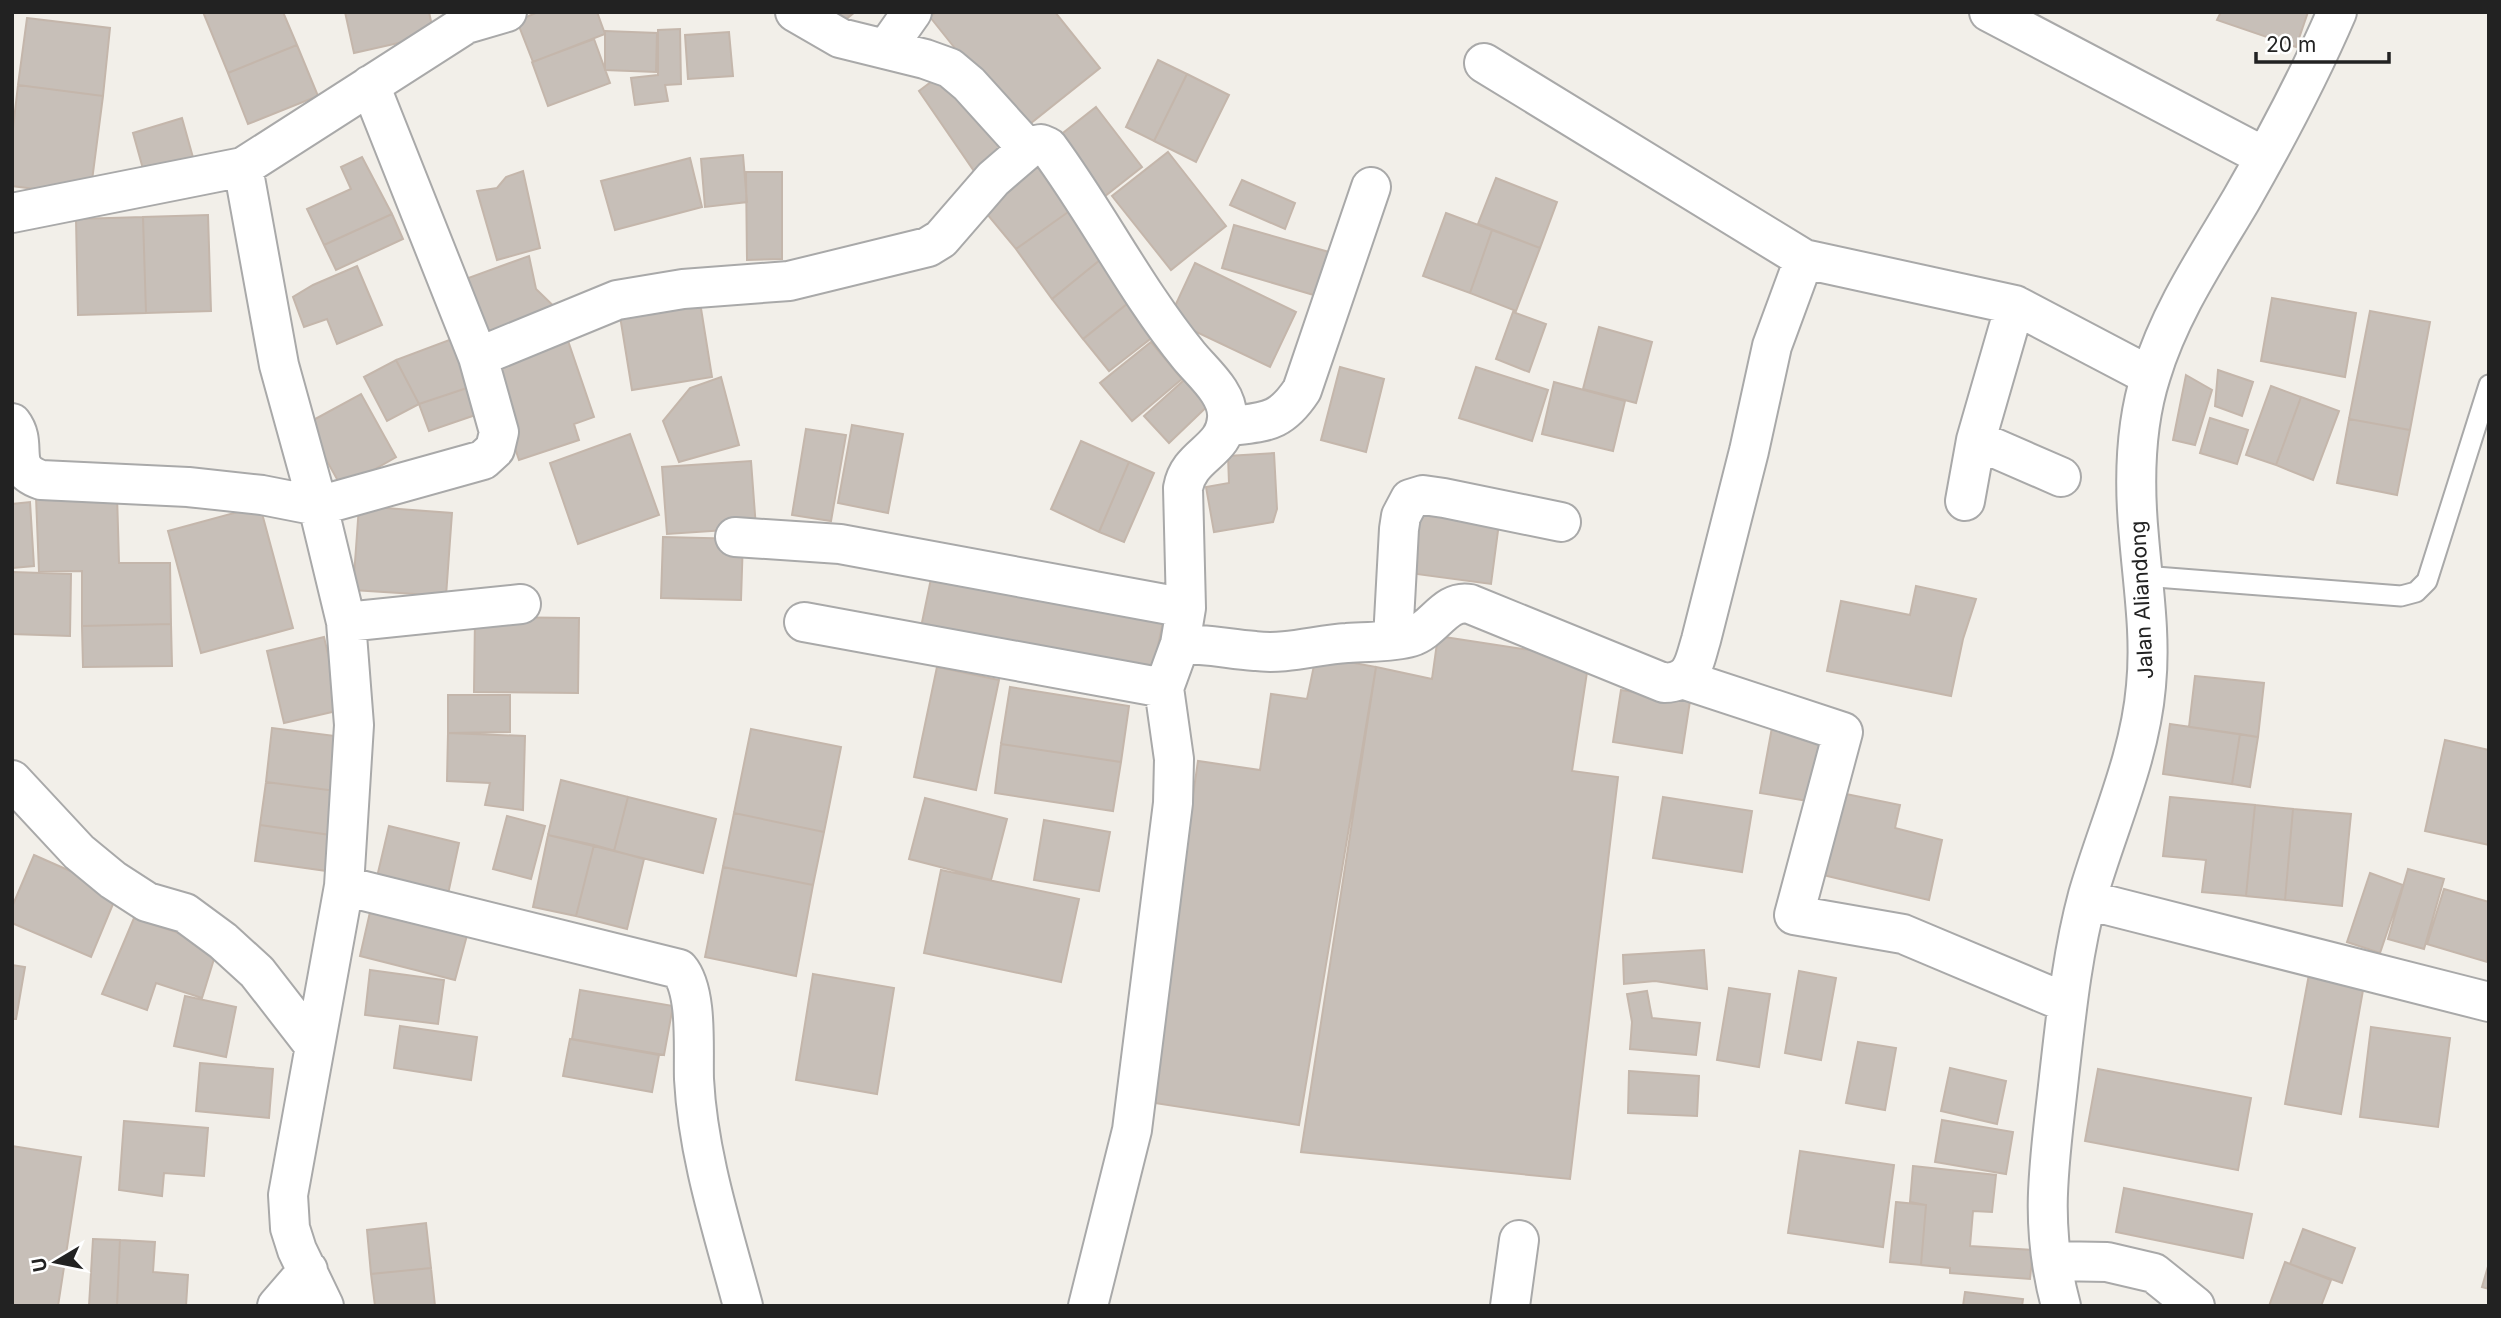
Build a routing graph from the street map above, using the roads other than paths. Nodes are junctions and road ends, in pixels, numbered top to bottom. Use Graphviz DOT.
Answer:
graph roads {
  1 [pos="507,12"];
  2 [pos="795,12"];
  3 [pos="912,12"];
  4 [pos="1989,12"];
  5 [pos="2337,12"];
  6 [pos="465,18"];
  7 [pos="886,49"];
  8 [pos="1485,63"];
  9 [pos="370,85"];
  10 [pos="1029,148"];
  11 [pos="2266,157"];
  12 [pos="243,167"];
  13 [pos="1371,187"];
  14 [pos="12,213"];
  15 [pos="1804,259"];
  16 [pos="2015,305"];
  17 [pos="478,357"];
  18 [pos="2150,376"];
  19 [pos="2489,385"];
  20 [pos="12,423"];
  21 [pos="1226,427"];
  22 [pos="1976,440"];
  23 [pos="2061,477"];
  24 [pos="1965,501"];
  25 [pos="318,506"];
  26 [pos="1561,522"];
  27 [pos="736,537"];
  28 [pos="2143,576"];
  29 [pos="521,604"];
  30 [pos="346,622"];
  31 [pos="804,622"];
  32 [pos="1183,626"];
  33 [pos="1393,639"];
  34 [pos="1682,679"];
  35 [pos="1164,688"];
  36 [pos="12,780"];
  37 [pos="344,886"];
  38 [pos="2087,900"];
  39 [pos="2489,1002"];
  40 [pos="2067,1003"];
  41 [pos="313,1044"];
  42 [pos="1520,1240"];
  43 [pos="2052,1261"];
  44 [pos="308,1270"];
  45 [pos="277,1306"];
  46 [pos="324,1306"];
  47 [pos="743,1306"];
  48 [pos="1088,1306"];
  49 [pos="1510,1306"];
  50 [pos="2061,1306"];
  51 [pos="2194,1306"];
  1 -- 6 [label="street"];
  2 -- 7 [label="street"];
  3 -- 7 [label="street"];
  4 -- 11 [label="street"];
  5 -- 11 [label="street, Jalan Aliandong"];
  6 -- 9 [label="street"];
  7 -- 10 [label="street"];
  8 -- 15 [label="street"];
  9 -- 12 [label="street"];
  9 -- 17 [label="street"];
  10 -- 17 [label="street"];
  10 -- 21 [label="street"];
  11 -- 18 [label="street, Jalan Aliandong"];
  12 -- 14 [label="street"];
  12 -- 25 [label="street"];
  13 -- 21 [label="street"];
  15 -- 16 [label="street"];
  15 -- 34 [label="street"];
  16 -- 18 [label="street"];
  16 -- 22 [label="street"];
  17 -- 25 [label="street"];
  18 -- 28 [label="street, Jalan Aliandong"];
  19 -- 28 [label="lane"];
  20 -- 25 [label="street"];
  21 -- 32 [label="street"];
  22 -- 23 [label="street"];
  22 -- 24 [label="street"];
  25 -- 30 [label="street"];
  26 -- 33 [label="street"];
  27 -- 32 [label="street"];
  28 -- 38 [label="street, Jalan Aliandong"];
  29 -- 30 [label="street"];
  30 -- 37 [label="street"];
  31 -- 35 [label="street"];
  32 -- 33 [label="street"];
  32 -- 35 [label="street"];
  33 -- 34 [label="street"];
  34 -- 40 [label="street"];
  35 -- 48 [label="street"];
  36 -- 41 [label="street"];
  37 -- 41 [label="street"];
  37 -- 47 [label="street"];
  38 -- 39 [label="street"];
  38 -- 40 [label="street, Jalan Aliandong"];
  40 -- 43 [label="street, Jalan Aliandong"];
  41 -- 44 [label="street"];
  42 -- 49 [label="street"];
  43 -- 50 [label="street, Jalan Aliandong"];
  43 -- 51 [label="street"];
  44 -- 45 [label="street"];
  44 -- 46 [label="street"];
}
